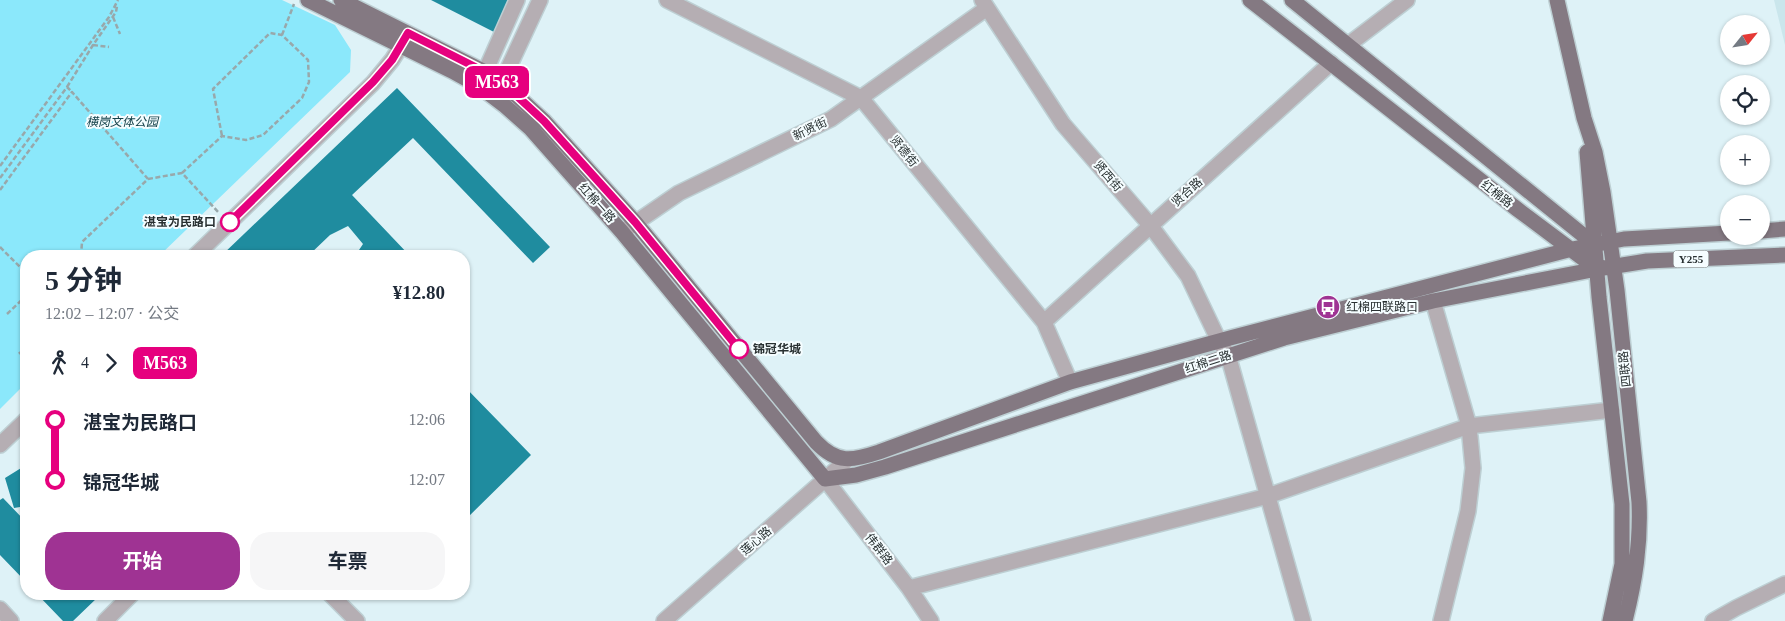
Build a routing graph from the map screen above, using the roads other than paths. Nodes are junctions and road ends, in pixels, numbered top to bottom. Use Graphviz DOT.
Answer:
graph roads {
  1 [pos="308,0"];
  2 [pos="341,0"];
  3 [pos="517,0"];
  4 [pos="540,0"];
  5 [pos="667,0"];
  6 [pos="1250,0"];
  7 [pos="1292,0"];
  8 [pos="1407,0"];
  9 [pos="1557,0"];
  10 [pos="984,4"];
  11 [pos="405,40"];
  12 [pos="1348,45"];
  13 [pos="1331,64"];
  14 [pos="485,72"];
  15 [pos="501,84"];
  16 [pos="861,98"];
  17 [pos="1584,118"];
  18 [pos="635,222"];
  19 [pos="1150,225"];
  20 [pos="1785,229"];
  21 [pos="1770,230"];
  22 [pos="622,232"];
  23 [pos="1720,234"];
  24 [pos="1610,241"];
  25 [pos="1594,244"];
  26 [pos="201,250"];
  27 [pos="1572,250"];
  28 [pos="1785,255"];
  29 [pos="1612,266"];
  30 [pos="1597,269"];
  31 [pos="1433,301"];
  32 [pos="1044,322"];
  33 [pos="1219,341"];
  34 [pos="1228,355"];
  35 [pos="1070,382"];
  36 [pos="1612,410"];
  37 [pos="20,426"];
  38 [pos="1469,426"];
  39 [pos="0,445"];
  40 [pos="847,460"];
  41 [pos="825,479"];
  42 [pos="1268,496"];
  43 [pos="1785,584"];
  44 [pos="909,588"];
  45 [pos="126,600"];
  46 [pos="336,600"];
  47 [pos="0,609"];
  48 [pos="11,621"];
  49 [pos="105,621"];
  50 [pos="357,621"];
  51 [pos="664,621"];
  52 [pos="931,621"];
  53 [pos="1303,621"];
  54 [pos="1440,621"];
  55 [pos="1610,621"];
  56 [pos="1625,621"];
  57 [pos="1713,621"];
  1 -- 11 [label="main road, 红棉一路"];
  2 -- 11 [label="main road, 红棉一路"];
  3 -- 14 [label="street"];
  4 -- 15 [label="street"];
  5 -- 16 [label="street, 贤德街"];
  6 -- 13 [label="main road, 红棉路"];
  7 -- 12 [label="main road, 红棉路"];
  8 -- 12 [label="street"];
  9 -- 17 [label="main road, 四联路"];
  10 -- 16 [label="street, 新贤街"];
  10 -- 19 [label="street, 贤西街"];
  11 -- 14 [label="main road, 红棉一路"];
  11 -- 22 [label="main road, 红棉一路"];
  11 -- 26 [label="street"];
  12 -- 25 [label="main road, 红棉路"];
  13 -- 19 [label="street, 贤合路"];
  13 -- 27 [label="main road, 红棉路"];
  14 -- 15 [label="main road, 红棉一路"];
  15 -- 18 [label="main road, 红棉一路"];
  16 -- 18 [label="street, 新贤街"];
  16 -- 32 [label="street, 贤德街"];
  17 -- 24 [label="main road, 四联路"];
  17 -- 25 [label="main road, 四联路"];
  18 -- 22 [label="street, 新贤街"];
  18 -- 40 [label="main road, 红棉一路"];
  19 -- 32 [label="street, 贤合路"];
  19 -- 33 [label="street, 贤西街"];
  20 -- 21 [label="main road"];
  22 -- 41 [label="main road, 红棉一路"];
  23 -- 24 [label="main road, Y255"];
  24 -- 25 [label="main road, Y255"];
  24 -- 29 [label="main road, 四联路"];
  25 -- 27 [label="main road, 红棉二路 / Y255"];
  25 -- 30 [label="main road, 四联路"];
  27 -- 30 [label="main road, 红棉路"];
  27 -- 33 [label="main road, 红棉二路 / Y255"];
  28 -- 29 [label="main road, Y255"];
  29 -- 30 [label="main road, Y255"];
  29 -- 56 [label="main road, 四联路"];
  30 -- 31 [label="main road, 红棉二路 / Y255"];
  30 -- 36 [label="main road, 四联路"];
  31 -- 34 [label="main road, 红棉二路 / Y255"];
  31 -- 38 [label="street"];
  32 -- 35 [label="street, 贤德街"];
  33 -- 34 [label="street, 贤西街"];
  33 -- 35 [label="main road, 红棉二路 / Y255"];
  34 -- 41 [label="main road, 红棉二路 / Y255"];
  34 -- 42 [label="street, 贤西街"];
  35 -- 40 [label="main road, 红棉二路 / Y255"];
  36 -- 38 [label="street"];
  36 -- 55 [label="main road, 四联路"];
  37 -- 39 [label="street"];
  38 -- 42 [label="street"];
  38 -- 54 [label="street"];
  40 -- 41 [label="street, 莲心路"];
  41 -- 44 [label="street, 伟群路"];
  41 -- 51 [label="street, 莲心路"];
  42 -- 44 [label="street"];
  42 -- 53 [label="street, 贤西街"];
  43 -- 57 [label="street"];
  44 -- 52 [label="street, 伟群路"];
  45 -- 49 [label="street"];
  46 -- 50 [label="street"];
  47 -- 48 [label="street"];
}
